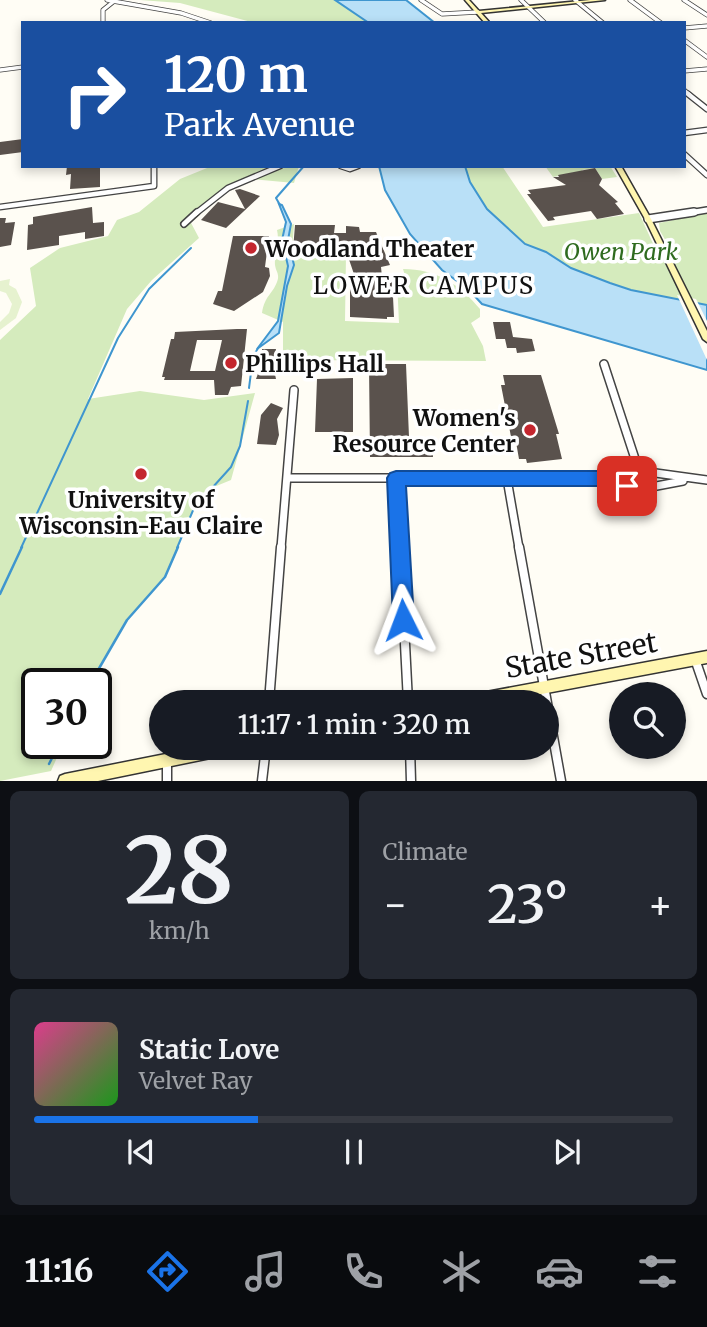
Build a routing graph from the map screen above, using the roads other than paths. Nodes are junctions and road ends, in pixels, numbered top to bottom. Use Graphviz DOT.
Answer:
graph roads {
  1 [pos="107,0"];
  2 [pos="421,0"];
  3 [pos="467,0"];
  4 [pos="521,0"];
  5 [pos="603,0"];
  6 [pos="629,0"];
  7 [pos="684,0"];
  8 [pos="577,1"];
  9 [pos="113,2"];
  10 [pos="528,7"];
  11 [pos="478,12"];
  12 [pos="707,15"];
  13 [pos="103,21"];
  14 [pos="205,21"];
  15 [pos="486,21"];
  16 [pos="543,21"];
  17 [pos="601,21"];
  18 [pos="658,21"];
  19 [pos="707,26"];
  20 [pos="686,28"];
  21 [pos="686,41"];
  22 [pos="707,57"];
  23 [pos="21,67"];
  24 [pos="707,69"];
  25 [pos="0,70"];
  26 [pos="686,71"];
  27 [pos="686,92"];
  28 [pos="707,109"];
  29 [pos="707,130"];
  30 [pos="686,133"];
  31 [pos="686,156"];
  32 [pos="154,168"];
  33 [pos="274,168"];
  34 [pos="619,168"];
  35 [pos="707,175"];
  36 [pos="0,207"];
  37 [pos="707,211"];
  38 [pos="648,219"];
  39 [pos="184,224"];
  40 [pos="707,339"];
  41 [pos="604,364"];
  42 [pos="294,390"];
  43 [pos="639,471"];
  44 [pos="288,478"];
  45 [pos="396,478"];
  46 [pos="603,478"];
  47 [pos="507,479"];
  48 [pos="684,480"];
  49 [pos="707,480"];
  50 [pos="701,658"];
  51 [pos="543,687"];
  52 [pos="270,690"];
  53 [pos="407,690"];
  54 [pos="527,690"];
  55 [pos="707,694"];
  56 [pos="172,760"];
  57 [pos="264,760"];
  58 [pos="410,760"];
  59 [pos="167,761"];
  60 [pos="65,781"];
  61 [pos="167,781"];
  62 [pos="262,781"];
  63 [pos="411,781"];
  64 [pos="561,781"];
  1 -- 9 [label="street"];
  2 -- 11 [label="street"];
  3 -- 11 [label="main road"];
  4 -- 10 [label="street"];
  5 -- 8 [label="main road"];
  6 -- 18 [label="street"];
  7 -- 12 [label="street"];
  8 -- 10 [label="main road"];
  8 -- 17 [label="street"];
  9 -- 13 [label="street"];
  9 -- 14 [label="street"];
  10 -- 11 [label="main road"];
  10 -- 16 [label="street"];
  11 -- 15 [label="main road"];
  19 -- 20 [label="street"];
  21 -- 22 [label="street"];
  23 -- 25 [label="street"];
  24 -- 26 [label="street"];
  27 -- 28 [label="street"];
  29 -- 30 [label="street"];
  31 -- 35 [label="street"];
  32 -- 36 [label="street"];
  33 -- 39 [label="street"];
  34 -- 38 [label="main road"];
  37 -- 38 [label="street"];
  38 -- 40 [label="main road"];
  41 -- 43 [label="street"];
  42 -- 44 [label="street"];
  43 -- 46 [label="street"];
  43 -- 48 [label="street"];
  44 -- 45 [label="street"];
  44 -- 52 [label="street"];
  45 -- 47 [label="street"];
  45 -- 53 [label="street"];
  46 -- 47 [label="street"];
  46 -- 48 [label="street"];
  47 -- 51 [label="street"];
  48 -- 49 [label="street"];
  50 -- 51 [label="main road, State Street"];
  50 -- 55 [label="street"];
  51 -- 54 [label="main road, State Street"];
  51 -- 64 [label="street"];
  56 -- 59 [label="main road"];
  57 -- 62 [label="street"];
  58 -- 63 [label="street"];
  59 -- 60 [label="main road"];
  59 -- 61 [label="street"];
}
